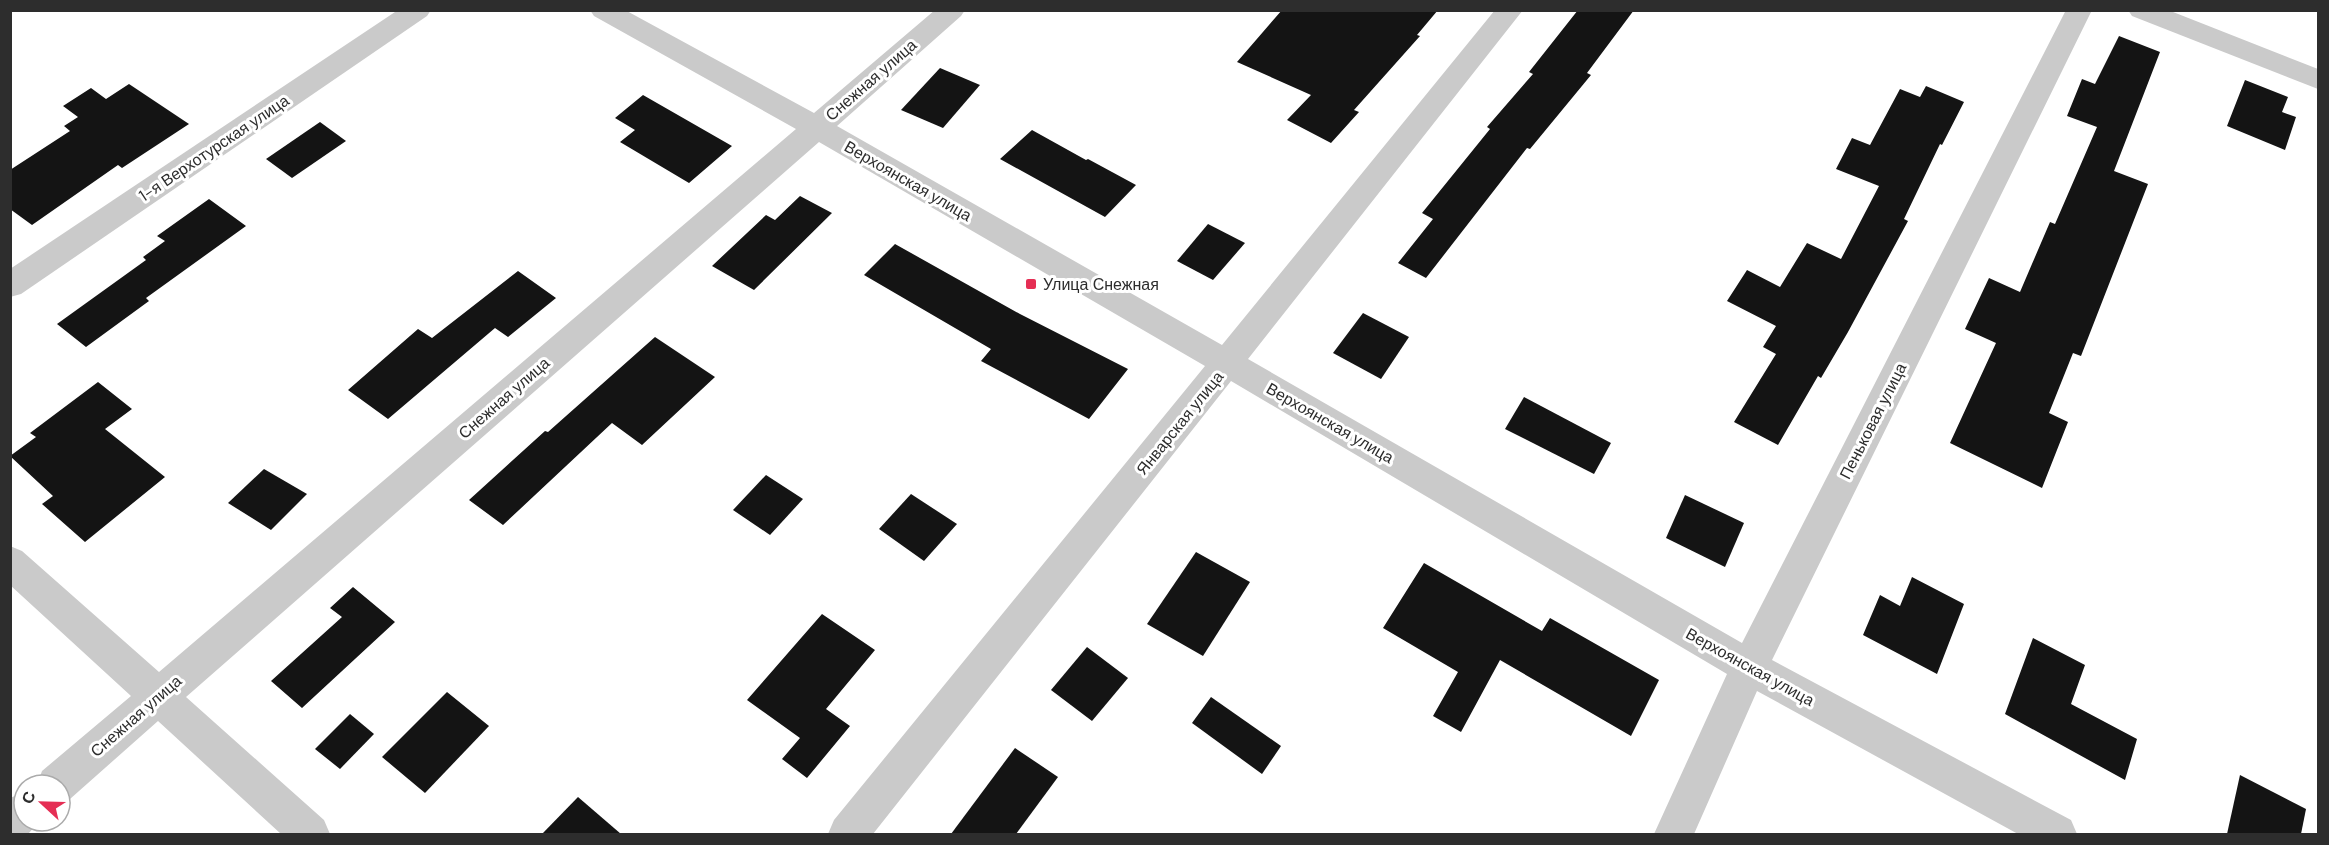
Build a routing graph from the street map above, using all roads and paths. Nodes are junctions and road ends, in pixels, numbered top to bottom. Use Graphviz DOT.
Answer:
graph roads {
  1 [pos="418,10"];
  2 [pos="603,10"];
  3 [pos="952,10"];
  4 [pos="1510,10"];
  5 [pos="2079,10"];
  6 [pos="2142,10"];
  7 [pos="2319,79"];
  8 [pos="816,127"];
  9 [pos="10,285"];
  10 [pos="1227,363"];
  11 [pos="10,562"];
  12 [pos="1749,667"];
  13 [pos="159,697"];
  14 [pos="70,773"];
  15 [pos="310,834"];
  16 [pos="849,834"];
  17 [pos="1674,834"];
  18 [pos="2057,834"];
  1 -- 9 [label="street, 1-я Верхотурская улица"];
  2 -- 8 [label="street, Верхоянская улица"];
  3 -- 8 [label="street, Снежная улица"];
  4 -- 10 [label="street, Январская улица"];
  5 -- 12 [label="street, Пеньковая улица"];
  6 -- 7 [label="street"];
  8 -- 10 [label="street, Верхоянская улица"];
  8 -- 13 [label="street, Снежная улица"];
  10 -- 12 [label="street, Верхоянская улица"];
  10 -- 16 [label="street, Январская улица"];
  11 -- 13 [label="street"];
  12 -- 17 [label="street, Пеньковая улица"];
  12 -- 18 [label="street, Верхоянская улица"];
  13 -- 14 [label="street, Снежная улица"];
  13 -- 15 [label="street"];
}
